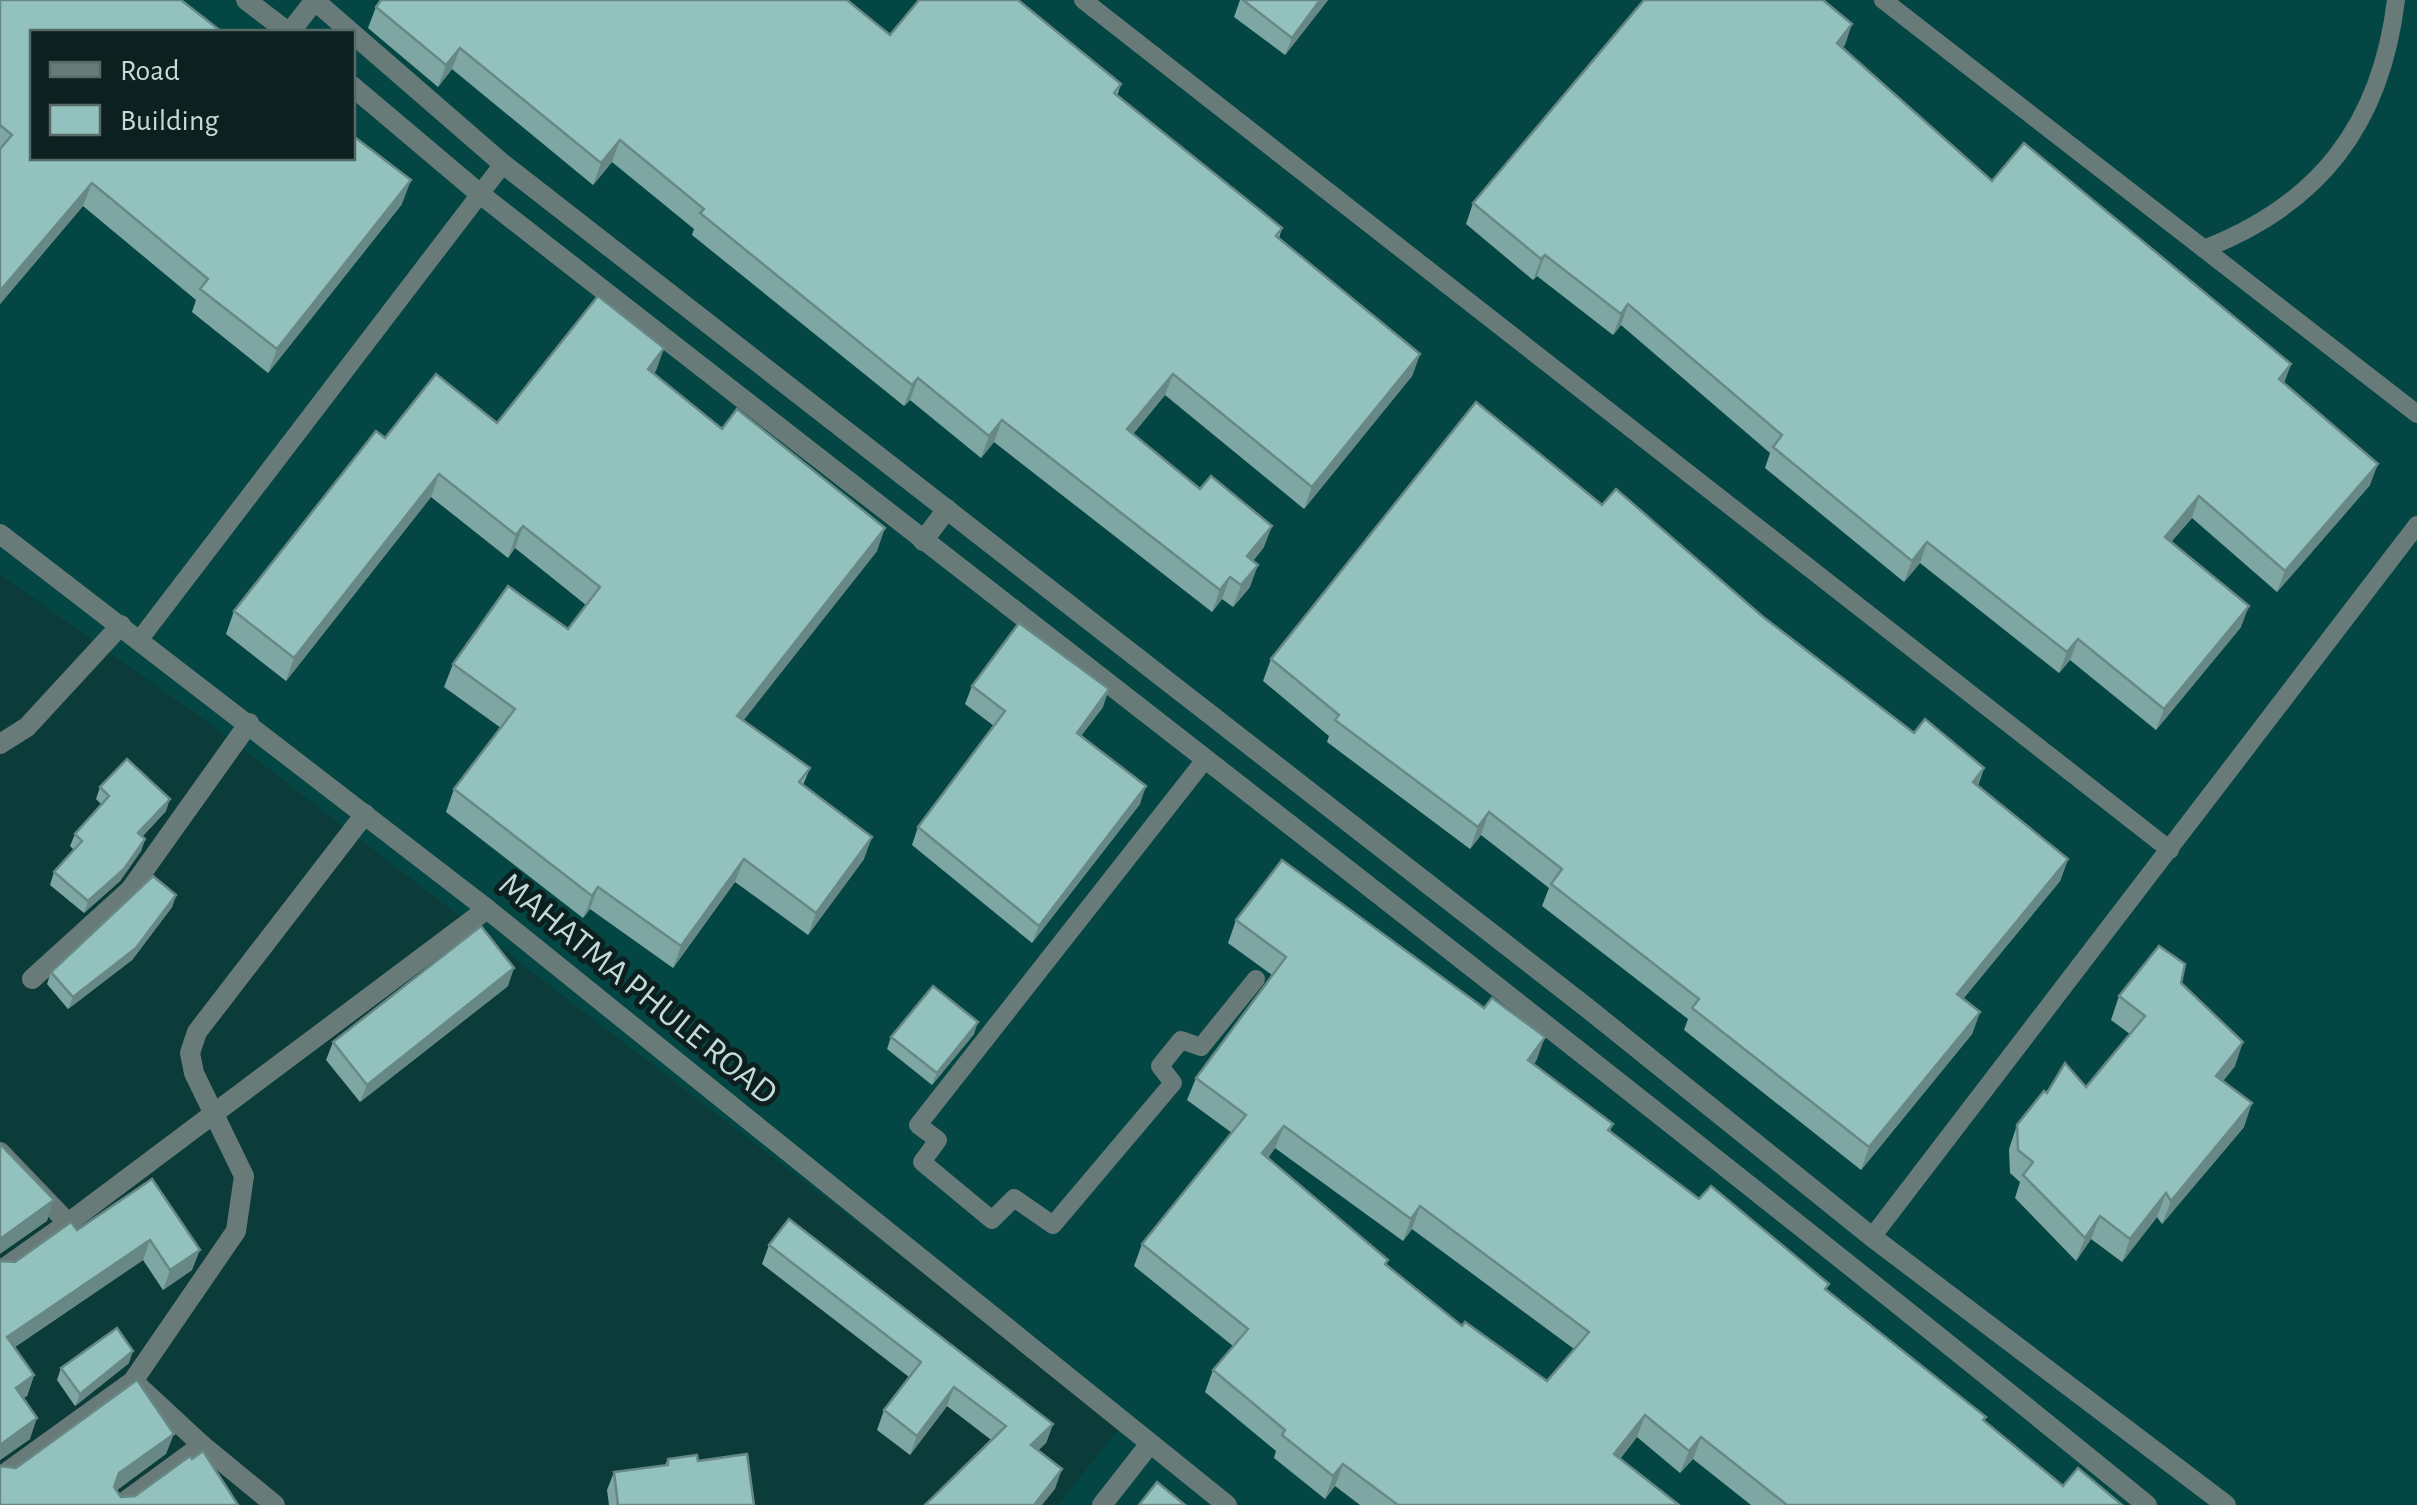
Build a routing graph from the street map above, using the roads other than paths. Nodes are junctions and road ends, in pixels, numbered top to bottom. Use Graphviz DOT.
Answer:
graph roads {
  1 [pos="315,0"];
  2 [pos="1082,0"];
  3 [pos="1884,0"];
  4 [pos="2396,0"];
  5 [pos="255,3"];
  6 [pos="287,30"];
  7 [pos="291,30"];
  8 [pos="349,30"];
  9 [pos="355,35"];
  10 [pos="355,89"];
  11 [pos="503,164"];
  12 [pos="480,194"];
  13 [pos="2204,248"];
  14 [pos="2417,414"];
  15 [pos="946,509"];
  16 [pos="2417,525"];
  17 [pos="0,534"];
  18 [pos="922,540"];
  19 [pos="121,625"];
  20 [pos="140,639"];
  21 [pos="249,724"];
  22 [pos="0,744"];
  23 [pos="1204,762"];
  24 [pos="366,814"];
  25 [pos="2170,850"];
  26 [pos="487,909"];
  27 [pos="32,979"];
  28 [pos="1256,979"];
  29 [pos="218,1114"];
  30 [pos="0,1152"];
  31 [pos="68,1223"];
  32 [pos="1872,1237"];
  33 [pos="0,1271"];
  34 [pos="133,1380"];
  35 [pos="202,1444"];
  36 [pos="1149,1445"];
  37 [pos="0,1477"];
  38 [pos="120,1505"];
  39 [pos="275,1505"];
  40 [pos="1102,1505"];
  41 [pos="1228,1505"];
  42 [pos="2147,1505"];
  43 [pos="2226,1505"];
  1 -- 7 [label="street"];
  1 -- 8 [label="street"];
  2 -- 25 [label="lane"];
  3 -- 13 [label="lane"];
  4 -- 13 [label="lane"];
  5 -- 6 [label="street"];
  9 -- 11 [label="street"];
  10 -- 12 [label="street"];
  11 -- 12 [label="lane"];
  11 -- 15 [label="street"];
  12 -- 18 [label="street"];
  12 -- 20 [label="lane"];
  13 -- 14 [label="lane"];
  15 -- 18 [label="street"];
  15 -- 32 [label="street"];
  16 -- 25 [label="lane"];
  17 -- 19 [label="street, MAHATMA PHULE ROAD"];
  18 -- 23 [label="street"];
  19 -- 20 [label="street, MAHATMA PHULE ROAD"];
  19 -- 22 [label="street"];
  20 -- 21 [label="street, MAHATMA PHULE ROAD"];
  21 -- 24 [label="street, MAHATMA PHULE ROAD"];
  21 -- 27 [label="street"];
  23 -- 28 [label="lane"];
  23 -- 42 [label="street"];
  24 -- 26 [label="street, MAHATMA PHULE ROAD"];
  24 -- 29 [label="street"];
  25 -- 32 [label="lane"];
  26 -- 29 [label="street"];
  26 -- 36 [label="street, MAHATMA PHULE ROAD"];
  29 -- 31 [label="street"];
  29 -- 34 [label="street"];
  30 -- 31 [label="street"];
  31 -- 33 [label="street"];
  32 -- 43 [label="street"];
  34 -- 35 [label="street"];
  34 -- 37 [label="street"];
  35 -- 38 [label="street"];
  35 -- 39 [label="street"];
  36 -- 40 [label="street"];
  36 -- 41 [label="street, MAHATMA PHULE ROAD"];
}
